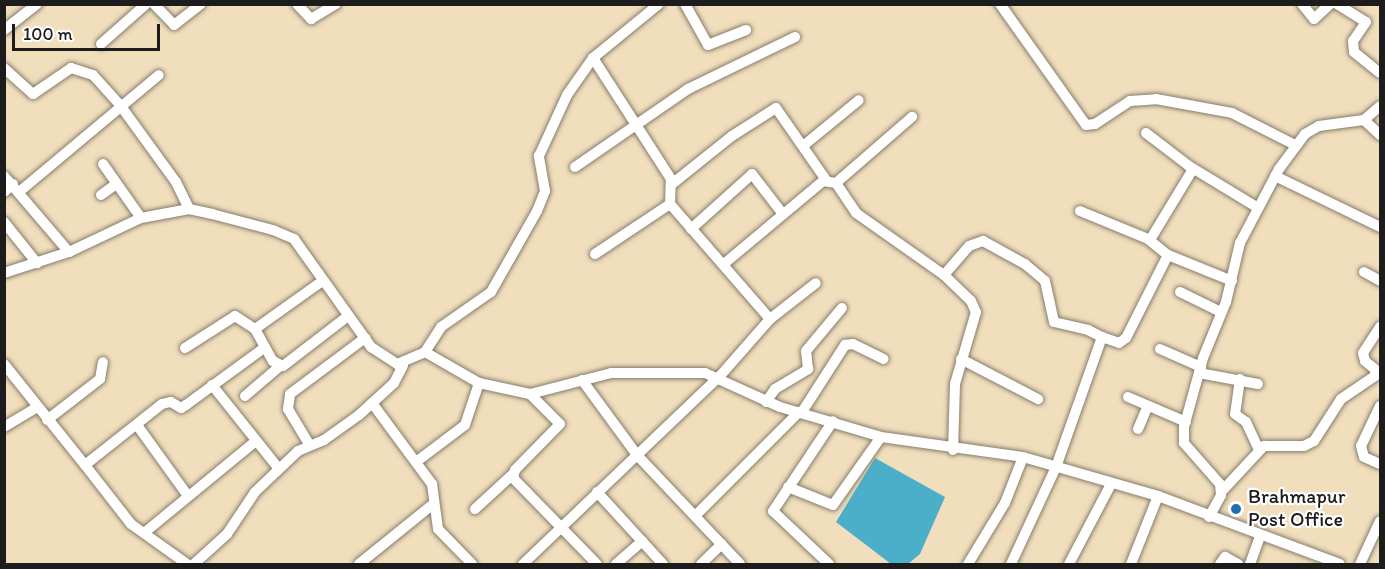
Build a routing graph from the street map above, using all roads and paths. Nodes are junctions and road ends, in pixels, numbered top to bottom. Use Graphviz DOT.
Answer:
graph roads {
  1 [pos="36,4"];
  2 [pos="146,4"];
  3 [pos="154,4"];
  4 [pos="201,4"];
  5 [pos="297,4"];
  6 [pos="336,4"];
  7 [pos="659,4"];
  8 [pos="685,4"];
  9 [pos="1000,4"];
  10 [pos="1302,4"];
  11 [pos="1330,4"];
  12 [pos="1337,4"];
  13 [pos="4,30"];
  14 [pos="746,30"];
  15 [pos="795,37"];
  16 [pos="101,44"];
  17 [pos="593,58"];
  18 [pos="4,68"];
  19 [pos="1380,73"];
  20 [pos="159,75"];
  21 [pos="859,100"];
  22 [pos="120,105"];
  23 [pos="1380,106"];
  24 [pos="912,117"];
  25 [pos="1364,120"];
  26 [pos="635,125"];
  27 [pos="1146,133"];
  28 [pos="1380,135"];
  29 [pos="1295,145"];
  30 [pos="803,146"];
  31 [pos="103,164"];
  32 [pos="575,167"];
  33 [pos="1193,169"];
  34 [pos="4,176"];
  35 [pos="1275,176"];
  36 [pos="831,182"];
  37 [pos="116,184"];
  38 [pos="672,184"];
  39 [pos="16,188"];
  40 [pos="4,192"];
  41 [pos="101,195"];
  42 [pos="669,204"];
  43 [pos="1258,208"];
  44 [pos="189,209"];
  45 [pos="1080,210"];
  46 [pos="782,213"];
  47 [pos="141,218"];
  48 [pos="4,222"];
  49 [pos="1380,227"];
  50 [pos="691,229"];
  51 [pos="1150,240"];
  52 [pos="69,252"];
  53 [pos="595,254"];
  54 [pos="1168,255"];
  55 [pos="37,263"];
  56 [pos="725,263"];
  57 [pos="1364,272"];
  58 [pos="4,273"];
  59 [pos="944,275"];
  60 [pos="1232,281"];
  61 [pos="1380,281"];
  62 [pos="321,282"];
  63 [pos="816,283"];
  64 [pos="1180,292"];
  65 [pos="842,308"];
  66 [pos="1221,312"];
  67 [pos="348,316"];
  68 [pos="770,319"];
  69 [pos="1380,327"];
  70 [pos="255,329"];
  71 [pos="1102,337"];
  72 [pos="365,338"];
  73 [pos="185,348"];
  74 [pos="264,348"];
  75 [pos="1160,349"];
  76 [pos="425,352"];
  77 [pos="884,359"];
  78 [pos="961,359"];
  79 [pos="103,362"];
  80 [pos="4,364"];
  81 [pos="403,365"];
  82 [pos="279,367"];
  83 [pos="1200,370"];
  84 [pos="720,376"];
  85 [pos="1240,379"];
  86 [pos="582,380"];
  87 [pos="479,383"];
  88 [pos="1258,384"];
  89 [pos="212,385"];
  90 [pos="530,394"];
  91 [pos="245,396"];
  92 [pos="1128,397"];
  93 [pos="1038,399"];
  94 [pos="766,402"];
  95 [pos="372,403"];
  96 [pos="1148,406"];
  97 [pos="1380,406"];
  98 [pos="37,407"];
  99 [pos="801,412"];
  100 [pos="47,420"];
  101 [pos="833,421"];
  102 [pos="1186,422"];
  103 [pos="138,425"];
  104 [pos="4,427"];
  105 [pos="1138,429"];
  106 [pos="881,437"];
  107 [pos="256,441"];
  108 [pos="309,444"];
  109 [pos="953,450"];
  110 [pos="1259,450"];
  111 [pos="637,455"];
  112 [pos="1023,457"];
  113 [pos="416,462"];
  114 [pos="85,465"];
  115 [pos="1380,465"];
  116 [pos="1056,467"];
  117 [pos="279,469"];
  118 [pos="513,474"];
  119 [pos="1111,483"];
  120 [pos="788,488"];
  121 [pos="1222,491"];
  122 [pos="597,492"];
  123 [pos="188,496"];
  124 [pos="1158,496"];
  125 [pos="432,505"];
  126 [pos="475,509"];
  127 [pos="696,515"];
  128 [pos="1209,517"];
  129 [pos="1380,521"];
  130 [pos="560,528"];
  131 [pos="144,533"];
  132 [pos="1260,536"];
  133 [pos="642,541"];
  134 [pos="722,544"];
  135 [pos="1307,553"];
  136 [pos="187,564"];
  137 [pos="194,564"];
  138 [pos="358,564"];
  139 [pos="472,564"];
  140 [pos="523,564"];
  141 [pos="597,564"];
  142 [pos="616,564"];
  143 [pos="663,564"];
  144 [pos="701,564"];
  145 [pos="740,564"];
  146 [pos="829,564"];
  147 [pos="968,564"];
  148 [pos="1011,564"];
  149 [pos="1069,564"];
  150 [pos="1131,564"];
  151 [pos="1220,564"];
  152 [pos="1238,564"];
  153 [pos="1250,564"];
  154 [pos="1312,564"];
  155 [pos="1340,564"];
  156 [pos="1360,564"];
  1 -- 13 [label="street"];
  2 -- 16 [label="street"];
  3 -- 4 [label="street"];
  5 -- 6 [label="street"];
  7 -- 17 [label="street"];
  8 -- 14 [label="street"];
  9 -- 29 [label="street"];
  10 -- 11 [label="street"];
  12 -- 19 [label="street"];
  15 -- 26 [label="street"];
  17 -- 26 [label="street"];
  17 -- 76 [label="street"];
  18 -- 22 [label="street"];
  20 -- 22 [label="street"];
  21 -- 30 [label="street"];
  22 -- 39 [label="street"];
  22 -- 44 [label="street"];
  23 -- 25 [label="street"];
  24 -- 36 [label="street"];
  25 -- 28 [label="street"];
  25 -- 29 [label="street"];
  26 -- 32 [label="street"];
  26 -- 38 [label="street"];
  27 -- 33 [label="street"];
  29 -- 35 [label="street"];
  30 -- 36 [label="street"];
  30 -- 38 [label="street"];
  31 -- 37 [label="street"];
  33 -- 43 [label="street"];
  33 -- 51 [label="street"];
  34 -- 39 [label="street"];
  35 -- 43 [label="street"];
  35 -- 49 [label="street"];
  36 -- 46 [label="street"];
  36 -- 59 [label="street"];
  37 -- 41 [label="street"];
  37 -- 47 [label="street"];
  38 -- 42 [label="street"];
  39 -- 40 [label="street"];
  39 -- 52 [label="street"];
  42 -- 50 [label="street"];
  42 -- 53 [label="street"];
  43 -- 60 [label="street"];
  44 -- 47 [label="street"];
  44 -- 62 [label="street"];
  45 -- 51 [label="street"];
  46 -- 50 [label="street"];
  46 -- 56 [label="street"];
  47 -- 52 [label="street"];
  48 -- 55 [label="street"];
  50 -- 56 [label="street"];
  51 -- 54 [label="street"];
  52 -- 55 [label="street"];
  54 -- 60 [label="street"];
  54 -- 71 [label="street"];
  55 -- 58 [label="street"];
  56 -- 68 [label="street"];
  57 -- 61 [label="street"];
  59 -- 71 [label="street"];
  59 -- 78 [label="street"];
  60 -- 66 [label="street"];
  62 -- 67 [label="street"];
  62 -- 70 [label="street"];
  63 -- 68 [label="street"];
  64 -- 66 [label="street"];
  65 -- 94 [label="street"];
  66 -- 83 [label="street"];
  67 -- 72 [label="street"];
  67 -- 82 [label="street"];
  68 -- 84 [label="street"];
  69 -- 110 [label="street"];
  70 -- 73 [label="street"];
  70 -- 74 [label="street"];
  71 -- 116 [label="street"];
  72 -- 81 [label="street"];
  72 -- 108 [label="street"];
  74 -- 82 [label="street"];
  74 -- 89 [label="street"];
  75 -- 83 [label="street"];
  76 -- 81 [label="street"];
  76 -- 87 [label="street"];
  77 -- 99 [label="street"];
  78 -- 93 [label="street"];
  78 -- 109 [label="street"];
  79 -- 100 [label="street"];
  80 -- 98 [label="street"];
  81 -- 95 [label="street"];
  82 -- 91 [label="street"];
  83 -- 85 [label="street"];
  83 -- 102 [label="street"];
  84 -- 86 [label="street"];
  84 -- 94 [label="street"];
  84 -- 111 [label="street"];
  85 -- 88 [label="street"];
  85 -- 110 [label="street"];
  86 -- 90 [label="street"];
  86 -- 111 [label="street"];
  87 -- 90 [label="street"];
  87 -- 113 [label="street"];
  89 -- 103 [label="street"];
  89 -- 107 [label="street"];
  90 -- 118 [label="street"];
  92 -- 96 [label="street"];
  94 -- 99 [label="street"];
  95 -- 108 [label="street"];
  95 -- 113 [label="street"];
  96 -- 102 [label="street"];
  96 -- 105 [label="street"];
  97 -- 115 [label="street"];
  98 -- 100 [label="street"];
  98 -- 104 [label="street"];
  99 -- 101 [label="street"];
  99 -- 127 [label="street"];
  100 -- 114 [label="street"];
  101 -- 106 [label="street"];
  101 -- 120 [label="street"];
  102 -- 121 [label="street"];
  103 -- 114 [label="street"];
  103 -- 123 [label="street"];
  106 -- 109 [label="street"];
  106 -- 120 [label="street"];
  107 -- 117 [label="street"];
  107 -- 123 [label="street"];
  108 -- 117 [label="street"];
  109 -- 112 [label="street"];
  110 -- 121 [label="street"];
  111 -- 122 [label="street"];
  111 -- 127 [label="street"];
  112 -- 116 [label="street"];
  112 -- 147 [label="street"];
  113 -- 125 [label="street"];
  114 -- 131 [label="street"];
  116 -- 119 [label="street"];
  116 -- 148 [label="street"];
  117 -- 137 [label="street"];
  118 -- 126 [label="street"];
  118 -- 130 [label="street"];
  119 -- 124 [label="street"];
  119 -- 149 [label="street"];
  120 -- 146 [label="street"];
  121 -- 128 [label="street"];
  122 -- 130 [label="street"];
  122 -- 133 [label="street"];
  123 -- 131 [label="street"];
  124 -- 128 [label="street"];
  124 -- 150 [label="street"];
  125 -- 138 [label="street"];
  125 -- 139 [label="street"];
  127 -- 134 [label="street"];
  128 -- 132 [label="street"];
  129 -- 156 [label="street"];
  130 -- 140 [label="street"];
  130 -- 141 [label="street"];
  131 -- 136 [label="street"];
  132 -- 135 [label="street"];
  132 -- 153 [label="street"];
  133 -- 142 [label="street"];
  133 -- 143 [label="street"];
  134 -- 144 [label="street"];
  134 -- 145 [label="street"];
  135 -- 154 [label="street"];
  135 -- 155 [label="street"];
  151 -- 152 [label="street"];
}
